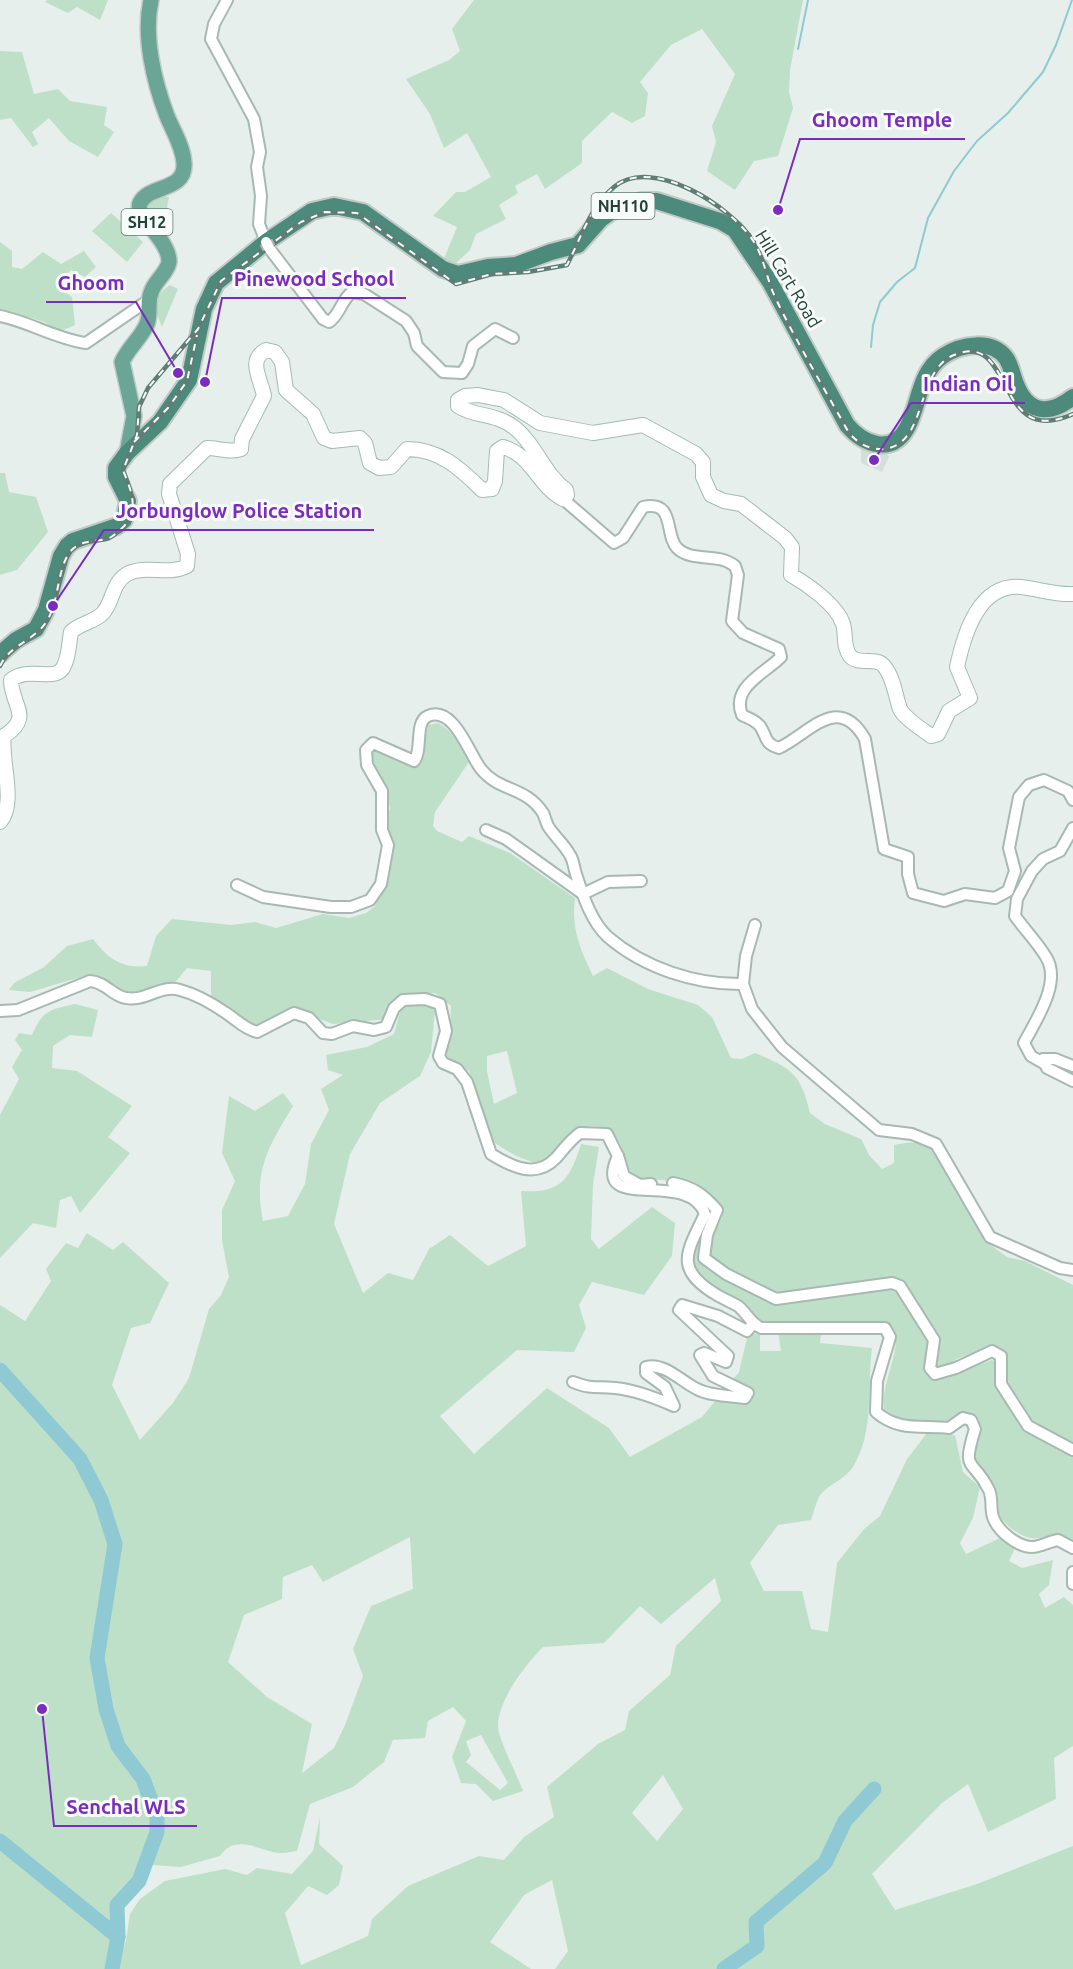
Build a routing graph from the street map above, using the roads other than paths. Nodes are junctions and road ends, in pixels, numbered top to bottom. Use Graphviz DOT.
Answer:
graph roads {
  1 [pos="151,0"];
  2 [pos="227,0"];
  3 [pos="268,245"];
  4 [pos="150,299"];
  5 [pos="0,316"];
  6 [pos="513,338"];
  7 [pos="1073,396"];
  8 [pos="127,453"];
  9 [pos="563,499"];
  10 [pos="1073,594"];
  11 [pos="0,654"];
  12 [pos="1073,800"];
  13 [pos="0,822"];
  14 [pos="1073,828"];
  15 [pos="486,830"];
  16 [pos="641,881"];
  17 [pos="237,885"];
  18 [pos="582,894"];
  19 [pos="754,925"];
  20 [pos="743,984"];
  21 [pos="0,1011"];
  22 [pos="1045,1064"];
  23 [pos="1073,1066"];
  24 [pos="1073,1081"];
  25 [pos="618,1155"];
  26 [pos="1073,1270"];
  27 [pos="753,1324"];
  28 [pos="573,1382"];
  29 [pos="1073,1450"];
  30 [pos="1073,1548"];
  31 [pos="1073,1572"];
  32 [pos="1073,1584"];
  1 -- 4 [label="main road, SH12"];
  2 -- 3 [label="street"];
  3 -- 6 [label="street"];
  3 -- 7 [label="highway, Hill Cart Road / NH110"];
  3 -- 8 [label="highway, Hill Cart Road / NH110"];
  4 -- 5 [label="street"];
  4 -- 8 [label="main road, SH12"];
  8 -- 11 [label="highway, Hill Cart Road / NH110"];
  9 -- 10 [label="main road"];
  9 -- 12 [label="street"];
  9 -- 13 [label="main road"];
  14 -- 22 [label="street"];
  15 -- 18 [label="street"];
  16 -- 18 [label="street"];
  17 -- 18 [label="street"];
  18 -- 20 [label="street"];
  19 -- 20 [label="street"];
  20 -- 26 [label="street"];
  21 -- 25 [label="street"];
  22 -- 23 [label="street"];
  22 -- 24 [label="street"];
  25 -- 27 [label="street"];
  25 -- 29 [label="street"];
  27 -- 28 [label="street"];
  27 -- 30 [label="street"];
  31 -- 32 [label="street"];
}
